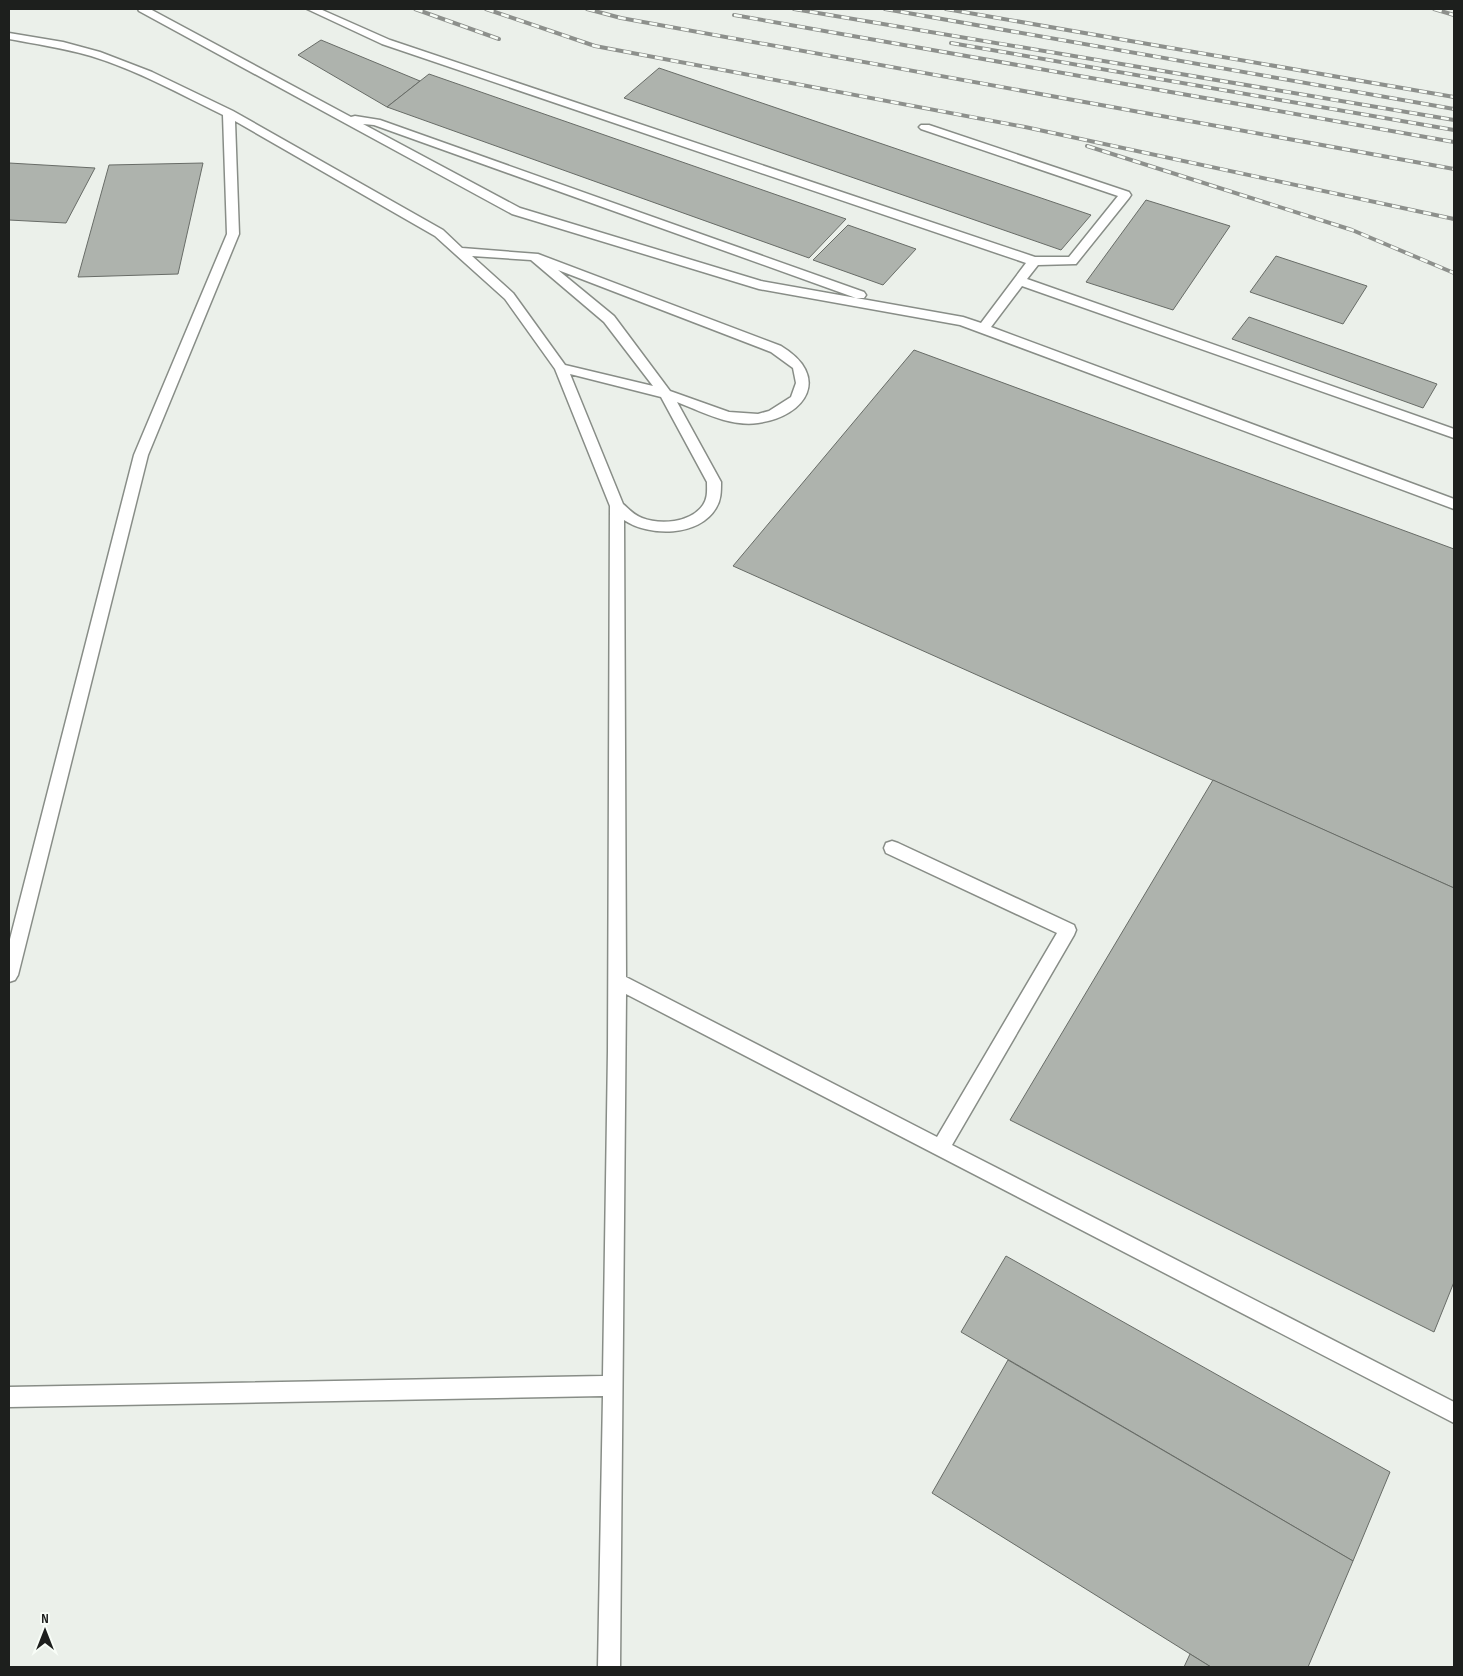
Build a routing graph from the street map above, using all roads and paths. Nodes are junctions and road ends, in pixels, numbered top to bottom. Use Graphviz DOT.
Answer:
graph roads {
  1 [pos="143,9"];
  2 [pos="312,9"];
  3 [pos="9,36"];
  4 [pos="229,113"];
  5 [pos="343,117"];
  6 [pos="925,127"];
  7 [pos="459,251"];
  8 [pos="534,257"];
  9 [pos="1034,261"];
  10 [pos="1019,281"];
  11 [pos="903,310"];
  12 [pos="984,328"];
  13 [pos="561,368"];
  14 [pos="666,394"];
  15 [pos="1454,434"];
  16 [pos="1454,504"];
  17 [pos="617,506"];
  18 [pos="892,848"];
  19 [pos="9,975"];
  20 [pos="617,981"];
  21 [pos="940,1148"];
  22 [pos="613,1386"];
  23 [pos="9,1397"];
  24 [pos="1454,1413"];
  25 [pos="610,1667"];
  1 -- 5 [label="lane"];
  2 -- 9 [label="lane"];
  3 -- 4 [label="lane"];
  4 -- 7 [label="lane"];
  4 -- 19 [label="lane"];
  5 -- 11 [label="lane"];
  5 -- 11 [label="lane"];
  6 -- 9 [label="lane"];
  7 -- 8 [label="lane"];
  7 -- 13 [label="lane"];
  8 -- 14 [label="lane"];
  8 -- 14 [label="lane"];
  9 -- 10 [label="lane"];
  10 -- 12 [label="lane"];
  10 -- 15 [label="lane"];
  11 -- 12 [label="lane"];
  12 -- 16 [label="lane"];
  13 -- 14 [label="lane"];
  13 -- 17 [label="lane"];
  14 -- 17 [label="lane"];
  17 -- 20 [label="lane"];
  18 -- 21 [label="lane"];
  20 -- 21 [label="lane"];
  20 -- 22 [label="lane"];
  21 -- 24 [label="lane"];
  22 -- 23 [label="lane"];
  22 -- 25 [label="lane"];
}
